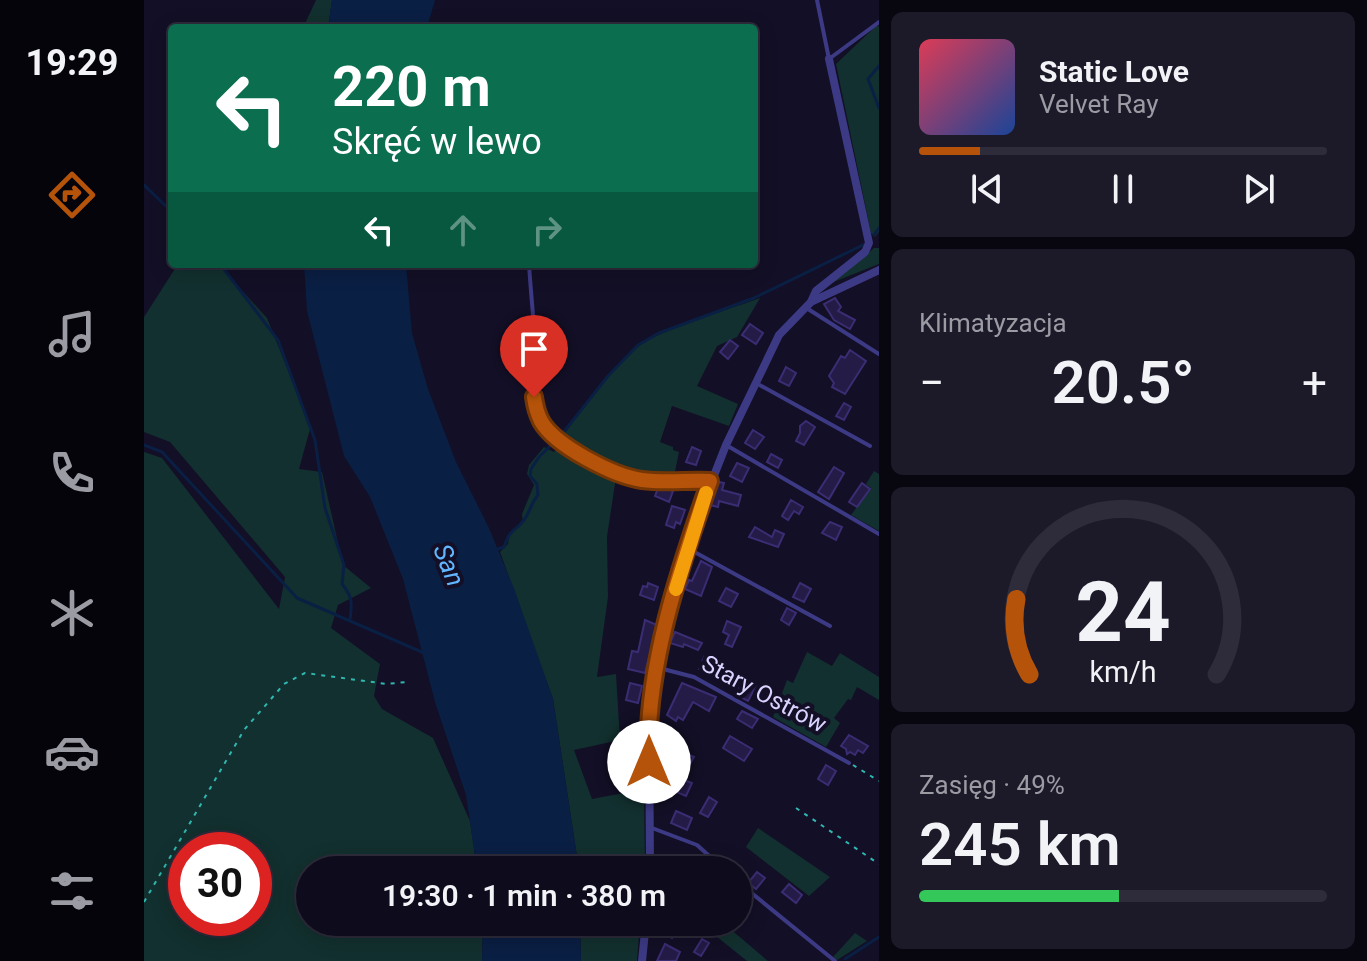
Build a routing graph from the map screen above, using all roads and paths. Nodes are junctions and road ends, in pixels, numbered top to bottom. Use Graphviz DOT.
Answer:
graph roads {
  1 [pos="817,0"];
  2 [pos="879,22"];
  3 [pos="829,59"];
  4 [pos="874,244"];
  5 [pos="529,268"];
  6 [pos="876,271"];
  7 [pos="809,304"];
  8 [pos="879,354"];
  9 [pos="756,383"];
  10 [pos="726,445"];
  11 [pos="870,446"];
  12 [pos="710,481"];
  13 [pos="879,534"];
  14 [pos="689,549"];
  15 [pos="830,626"];
  16 [pos="657,668"];
  17 [pos="406,682"];
  18 [pos="849,763"];
  19 [pos="879,781"];
  20 [pos="796,808"];
  21 [pos="652,828"];
  22 [pos="651,856"];
  23 [pos="709,856"];
  24 [pos="879,864"];
  25 [pos="752,893"];
  26 [pos="144,902"];
  27 [pos="645,936"];
  28 [pos="642,961"];
  29 [pos="835,961"];
  1 -- 3 [label="lane"];
  2 -- 3 [label="lane"];
  3 -- 4 [label="street"];
  4 -- 7 [label="street"];
  5 -- 12 [label="lane"];
  6 -- 7 [label="street"];
  7 -- 8 [label="lane"];
  7 -- 9 [label="street"];
  9 -- 10 [label="street"];
  9 -- 11 [label="lane"];
  10 -- 12 [label="street"];
  10 -- 13 [label="lane"];
  12 -- 14 [label="street"];
  14 -- 15 [label="lane"];
  14 -- 16 [label="street"];
  16 -- 18 [label="lane, Stary Ostrów"];
  16 -- 21 [label="street"];
  17 -- 26 [label="path"];
  18 -- 19 [label="path"];
  20 -- 24 [label="path"];
  21 -- 22 [label="street"];
  21 -- 23 [label="lane"];
  25 -- 29 [label="lane"];
  27 -- 28 [label="street"];
}
